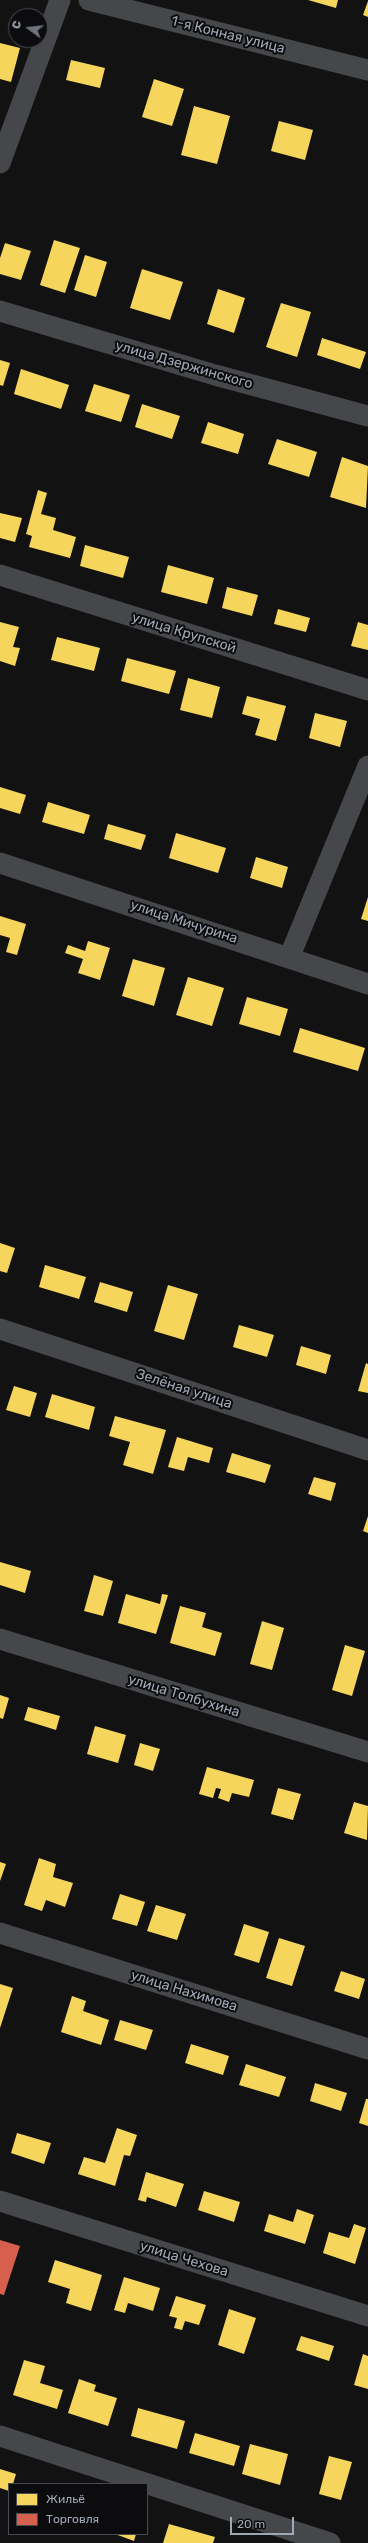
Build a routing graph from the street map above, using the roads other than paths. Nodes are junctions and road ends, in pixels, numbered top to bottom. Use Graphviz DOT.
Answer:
graph roads {
  1 [pos="60,0"];
  2 [pos="88,0"];
  3 [pos="368,70"];
  4 [pos="0,163"];
  5 [pos="0,312"];
  6 [pos="368,416"];
  7 [pos="0,575"];
  8 [pos="368,690"];
  9 [pos="368,766"];
  10 [pos="0,862"];
  11 [pos="289,958"];
  12 [pos="368,984"];
  13 [pos="0,1329"];
  14 [pos="368,1450"];
  15 [pos="0,1639"];
  16 [pos="368,1752"];
  17 [pos="0,1934"];
  18 [pos="368,2050"];
  19 [pos="0,2201"];
  20 [pos="368,2316"];
  21 [pos="0,2436"];
  22 [pos="145,2483"];
  23 [pos="148,2484"];
  24 [pos="330,2543"];
  1 -- 4 [label="street"];
  2 -- 3 [label="street, 1-я Конная улица"];
  5 -- 6 [label="street, улица Дзержинского"];
  7 -- 8 [label="street, улица Крупской"];
  9 -- 11 [label="street"];
  10 -- 11 [label="street, улица Мичурина"];
  11 -- 12 [label="street, улица Мичурина"];
  13 -- 14 [label="street, Зелёная улица"];
  15 -- 16 [label="street, улица Толбухина"];
  17 -- 18 [label="street, улица Нахимова"];
  19 -- 20 [label="street, улица Чехова"];
  21 -- 22 [label="street"];
  23 -- 24 [label="street"];
}
